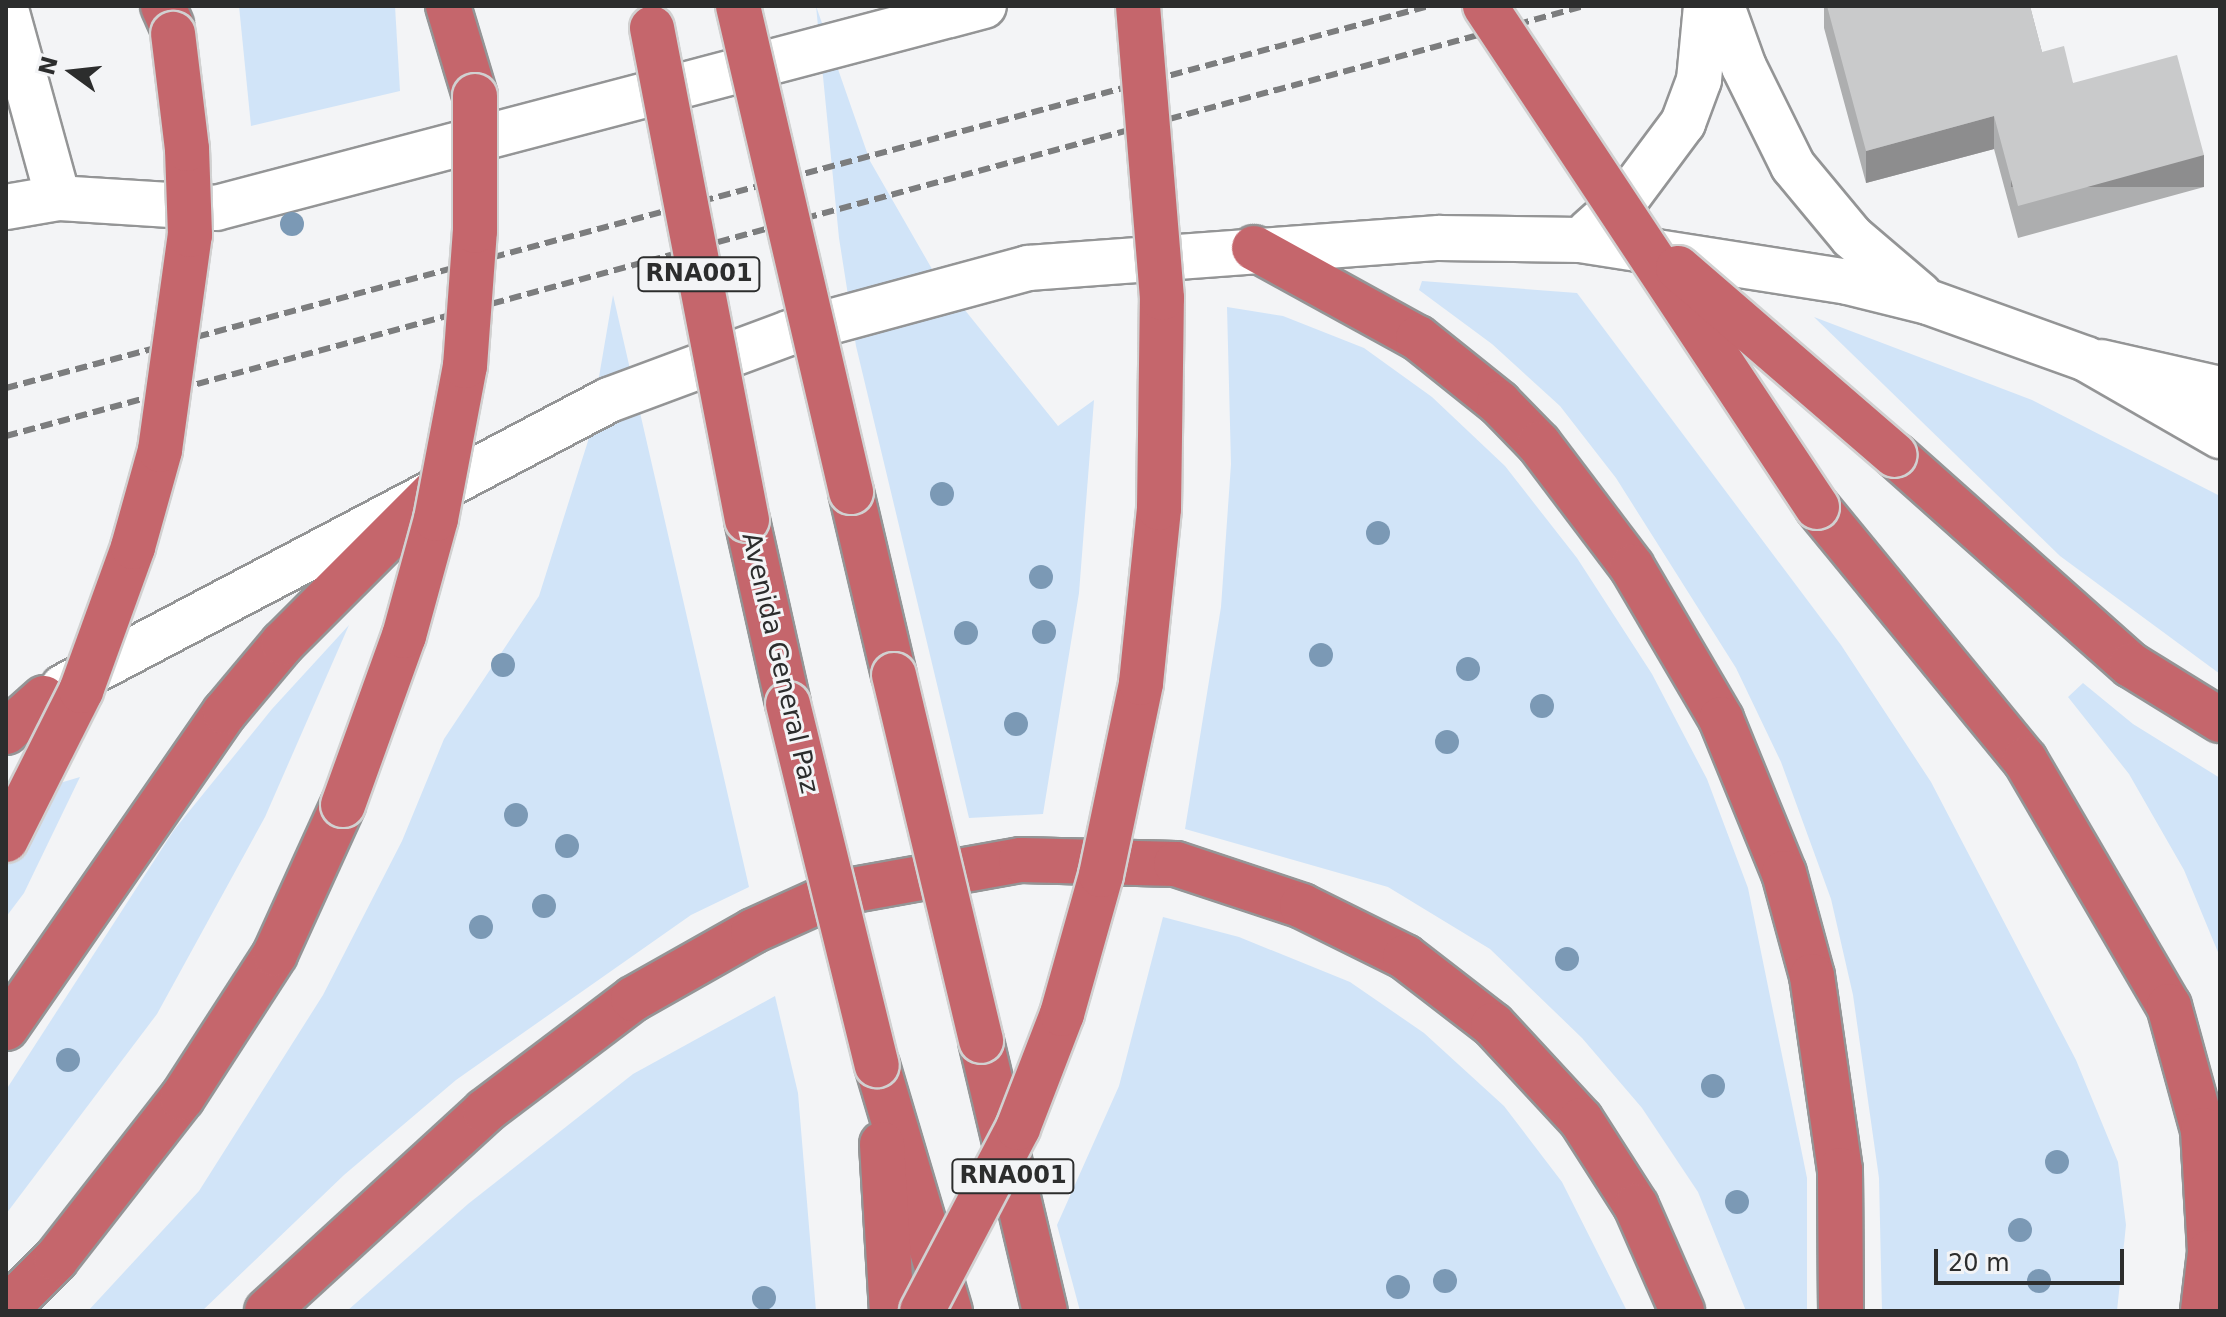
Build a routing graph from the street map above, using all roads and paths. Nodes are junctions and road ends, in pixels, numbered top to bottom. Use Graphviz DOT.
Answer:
graph roads {
  1 [pos="448,6"];
  2 [pos="479,6"];
  3 [pos="738,6"];
  4 [pos="766,6"];
  5 [pos="984,6"];
  6 [pos="1138,6"];
  7 [pos="1485,6"];
  8 [pos="1706,6"];
  9 [pos="1722,6"];
  10 [pos="6,9"];
  11 [pos="169,17"];
  12 [pos="649,17"];
  13 [pos="757,90"];
  14 [pos="475,96"];
  15 [pos="58,198"];
  16 [pos="6,207"];
  17 [pos="1640,235"];
  18 [pos="1580,240"];
  19 [pos="1254,248"];
  20 [pos="1928,302"];
  21 [pos="2086,359"];
  22 [pos="2220,389"];
  23 [pos="2220,436"];
  24 [pos="438,488"];
  25 [pos="25,706"];
  26 [pos="2220,720"];
  27 [pos="6,732"];
  28 [pos="6,840"];
  29 [pos="6,1028"];
  30 [pos="877,1068"];
  31 [pos="6,1309"];
  32 [pos="267,1311"];
  33 [pos="892,1311"];
  34 [pos="922,1311"];
  35 [pos="950,1311"];
  36 [pos="1045,1311"];
  37 [pos="1682,1311"];
  38 [pos="1841,1311"];
  39 [pos="2203,1311"];
  1 -- 14 [label="highway"];
  2 -- 14 [label="highway"];
  3 -- 13 [label="highway, RNA001, bridge"];
  4 -- 13 [label="highway"];
  5 -- 15 [label="main road"];
  6 -- 34 [label="highway, bridge"];
  7 -- 17 [label="highway, bridge"];
  8 -- 18 [label="main road"];
  9 -- 20 [label="main road"];
  10 -- 15 [label="main road"];
  11 -- 28 [label="highway, bridge"];
  12 -- 30 [label="highway, Avenida General Paz / RNA001, bridge"];
  13 -- 36 [label="highway, RNA001, bridge"];
  14 -- 31 [label="highway, bridge"];
  15 -- 16 [label="main road"];
  17 -- 26 [label="highway, bridge"];
  17 -- 39 [label="highway, bridge"];
  18 -- 19 [label="main road"];
  18 -- 20 [label="main road"];
  19 -- 24 [label="main road"];
  19 -- 38 [label="highway"];
  20 -- 21 [label="main road"];
  21 -- 22 [label="main road"];
  21 -- 23 [label="main road"];
  24 -- 25 [label="main road"];
  24 -- 29 [label="highway"];
  25 -- 27 [label="highway"];
  30 -- 33 [label="highway"];
  30 -- 35 [label="highway, Avenida General Paz / RNA001"];
  32 -- 37 [label="highway"];
}
